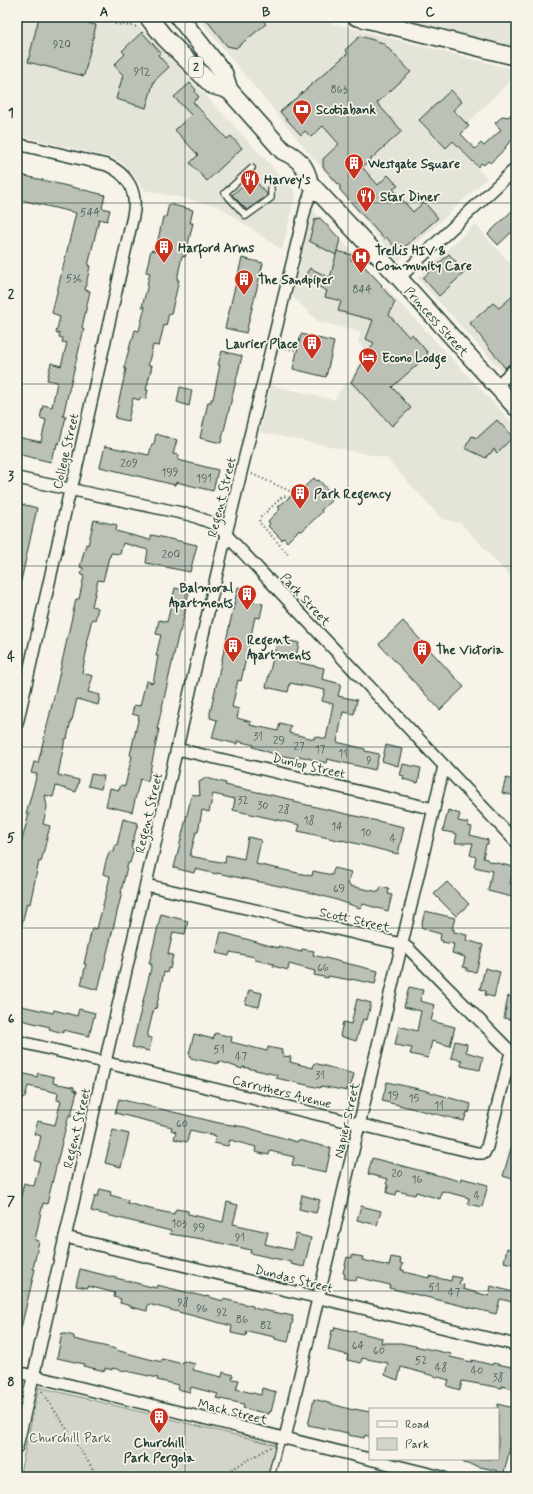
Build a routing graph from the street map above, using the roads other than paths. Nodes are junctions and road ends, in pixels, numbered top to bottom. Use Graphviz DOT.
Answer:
graph roads {
  1 [pos="179,17"];
  2 [pos="356,17"];
  3 [pos="143,20"];
  4 [pos="189,24"];
  5 [pos="516,57"];
  6 [pos="229,90"];
  7 [pos="17,144"];
  8 [pos="252,168"];
  9 [pos="516,168"];
  10 [pos="311,184"];
  11 [pos="271,188"];
  12 [pos="399,278"];
  13 [pos="516,368"];
  14 [pos="496,386"];
  15 [pos="516,408"];
  16 [pos="17,478"];
  17 [pos="72,489"];
  18 [pos="226,534"];
  19 [pos="17,724"];
  20 [pos="177,749"];
  21 [pos="444,766"];
  22 [pos="434,808"];
  23 [pos="516,842"];
  24 [pos="146,885"];
  25 [pos="402,944"];
  26 [pos="17,1041"];
  27 [pos="513,1054"];
  28 [pos="105,1062"];
  29 [pos="359,1124"];
  30 [pos="65,1237"];
  31 [pos="318,1298"];
  32 [pos="516,1345"];
  33 [pos="17,1372"];
  34 [pos="33,1376"];
  35 [pos="282,1441"];
  36 [pos="17,1447"];
  37 [pos="271,1477"];
  38 [pos="442,1477"];
  1 -- 4 [label="main road, Princess Street / 2"];
  2 -- 5 [label="main road"];
  3 -- 6 [label="main road, Princess Street / 2"];
  4 -- 6 [label="main road, Princess Street / 2"];
  6 -- 10 [label="main road, Princess Street / 2"];
  7 -- 17 [label="street, College Street"];
  8 -- 11 [label="lane"];
  9 -- 12 [label="street"];
  10 -- 12 [label="main road, Princess Street / 2"];
  10 -- 18 [label="street, Regent Street"];
  12 -- 14 [label="main road, Princess Street / 2"];
  13 -- 14 [label="street"];
  14 -- 15 [label="main road, Princess Street / 2"];
  16 -- 17 [label="street, Park Street"];
  17 -- 18 [label="street, Park Street"];
  17 -- 19 [label="street, College Street"];
  18 -- 20 [label="street, Regent Street"];
  18 -- 21 [label="street, Park Street"];
  20 -- 22 [label="street, Dunlop Street"];
  20 -- 24 [label="street, Regent Street"];
  21 -- 22 [label="street, Napier Street"];
  21 -- 23 [label="street, Park Street"];
  22 -- 25 [label="street, Napier Street"];
  24 -- 25 [label="street, Scott Street"];
  24 -- 28 [label="street, Regent Street"];
  25 -- 27 [label="street, Scott Street"];
  25 -- 29 [label="street, Napier Street"];
  26 -- 28 [label="street, Carruthers Avenue"];
  27 -- 29 [label="street, Carruthers Avenue"];
  28 -- 29 [label="street, Carruthers Avenue"];
  28 -- 30 [label="street, Regent Street"];
  29 -- 31 [label="street, Napier Street"];
  30 -- 31 [label="street, Dundas Street"];
  30 -- 34 [label="street, Regent Street"];
  31 -- 32 [label="street, Dundas Street"];
  31 -- 35 [label="street, Napier Street"];
  33 -- 34 [label="street, Mack Street"];
  34 -- 35 [label="street, Mack Street"];
  34 -- 36 [label="street, Regent Street"];
  35 -- 37 [label="lane, Napier Street"];
  35 -- 38 [label="street, Mack Street"];
}
